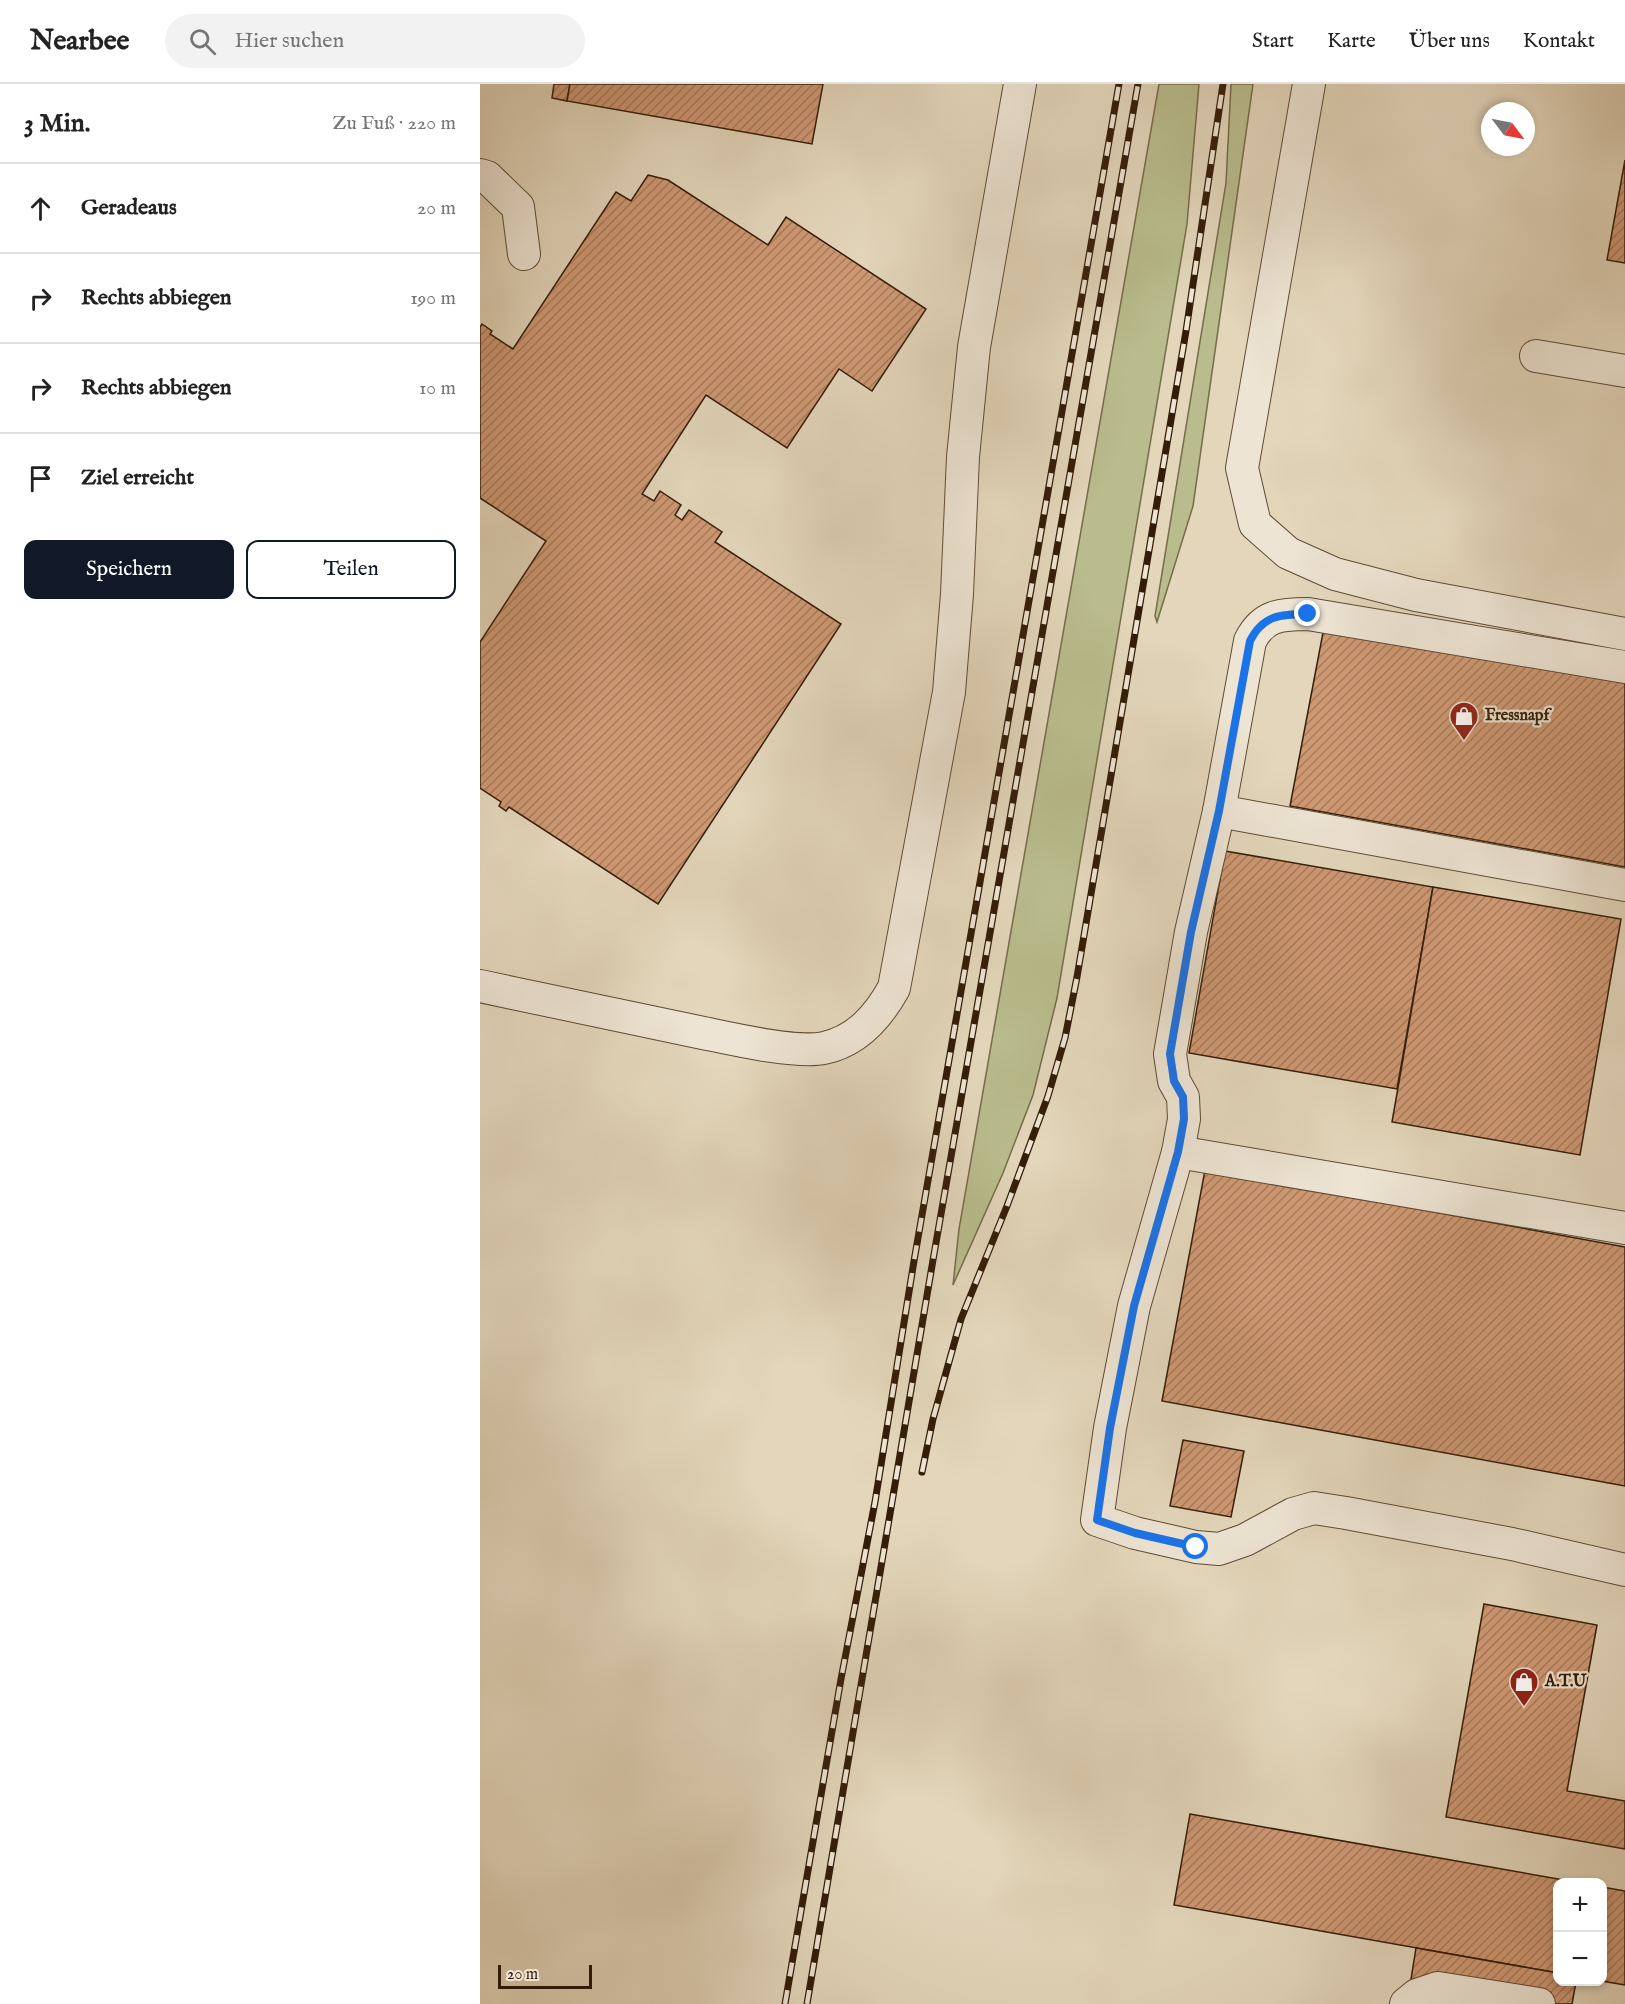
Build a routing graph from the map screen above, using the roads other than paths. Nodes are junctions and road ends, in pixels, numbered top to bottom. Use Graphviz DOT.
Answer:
graph roads {
  1 [pos="1020,84"];
  2 [pos="1309,84"];
  3 [pos="480,175"];
  4 [pos="524,254"];
  5 [pos="1536,356"];
  6 [pos="1625,371"];
  7 [pos="1625,634"];
  8 [pos="1625,667"];
  9 [pos="1219,811"];
  10 [pos="1625,885"];
  11 [pos="480,986"];
  12 [pos="1178,1152"];
  13 [pos="1625,1228"];
  14 [pos="1625,1570"];
  15 [pos="1468,1999"];
  16 [pos="1528,2003"];
  17 [pos="1406,2004"];
  1 -- 11 [label="lane"];
  2 -- 7 [label="lane"];
  3 -- 4 [label="lane"];
  5 -- 6 [label="lane"];
  8 -- 9 [label="lane"];
  9 -- 10 [label="lane"];
  9 -- 12 [label="lane"];
  12 -- 13 [label="lane"];
  12 -- 14 [label="lane"];
  15 -- 16 [label="lane"];
  15 -- 17 [label="lane"];
}
